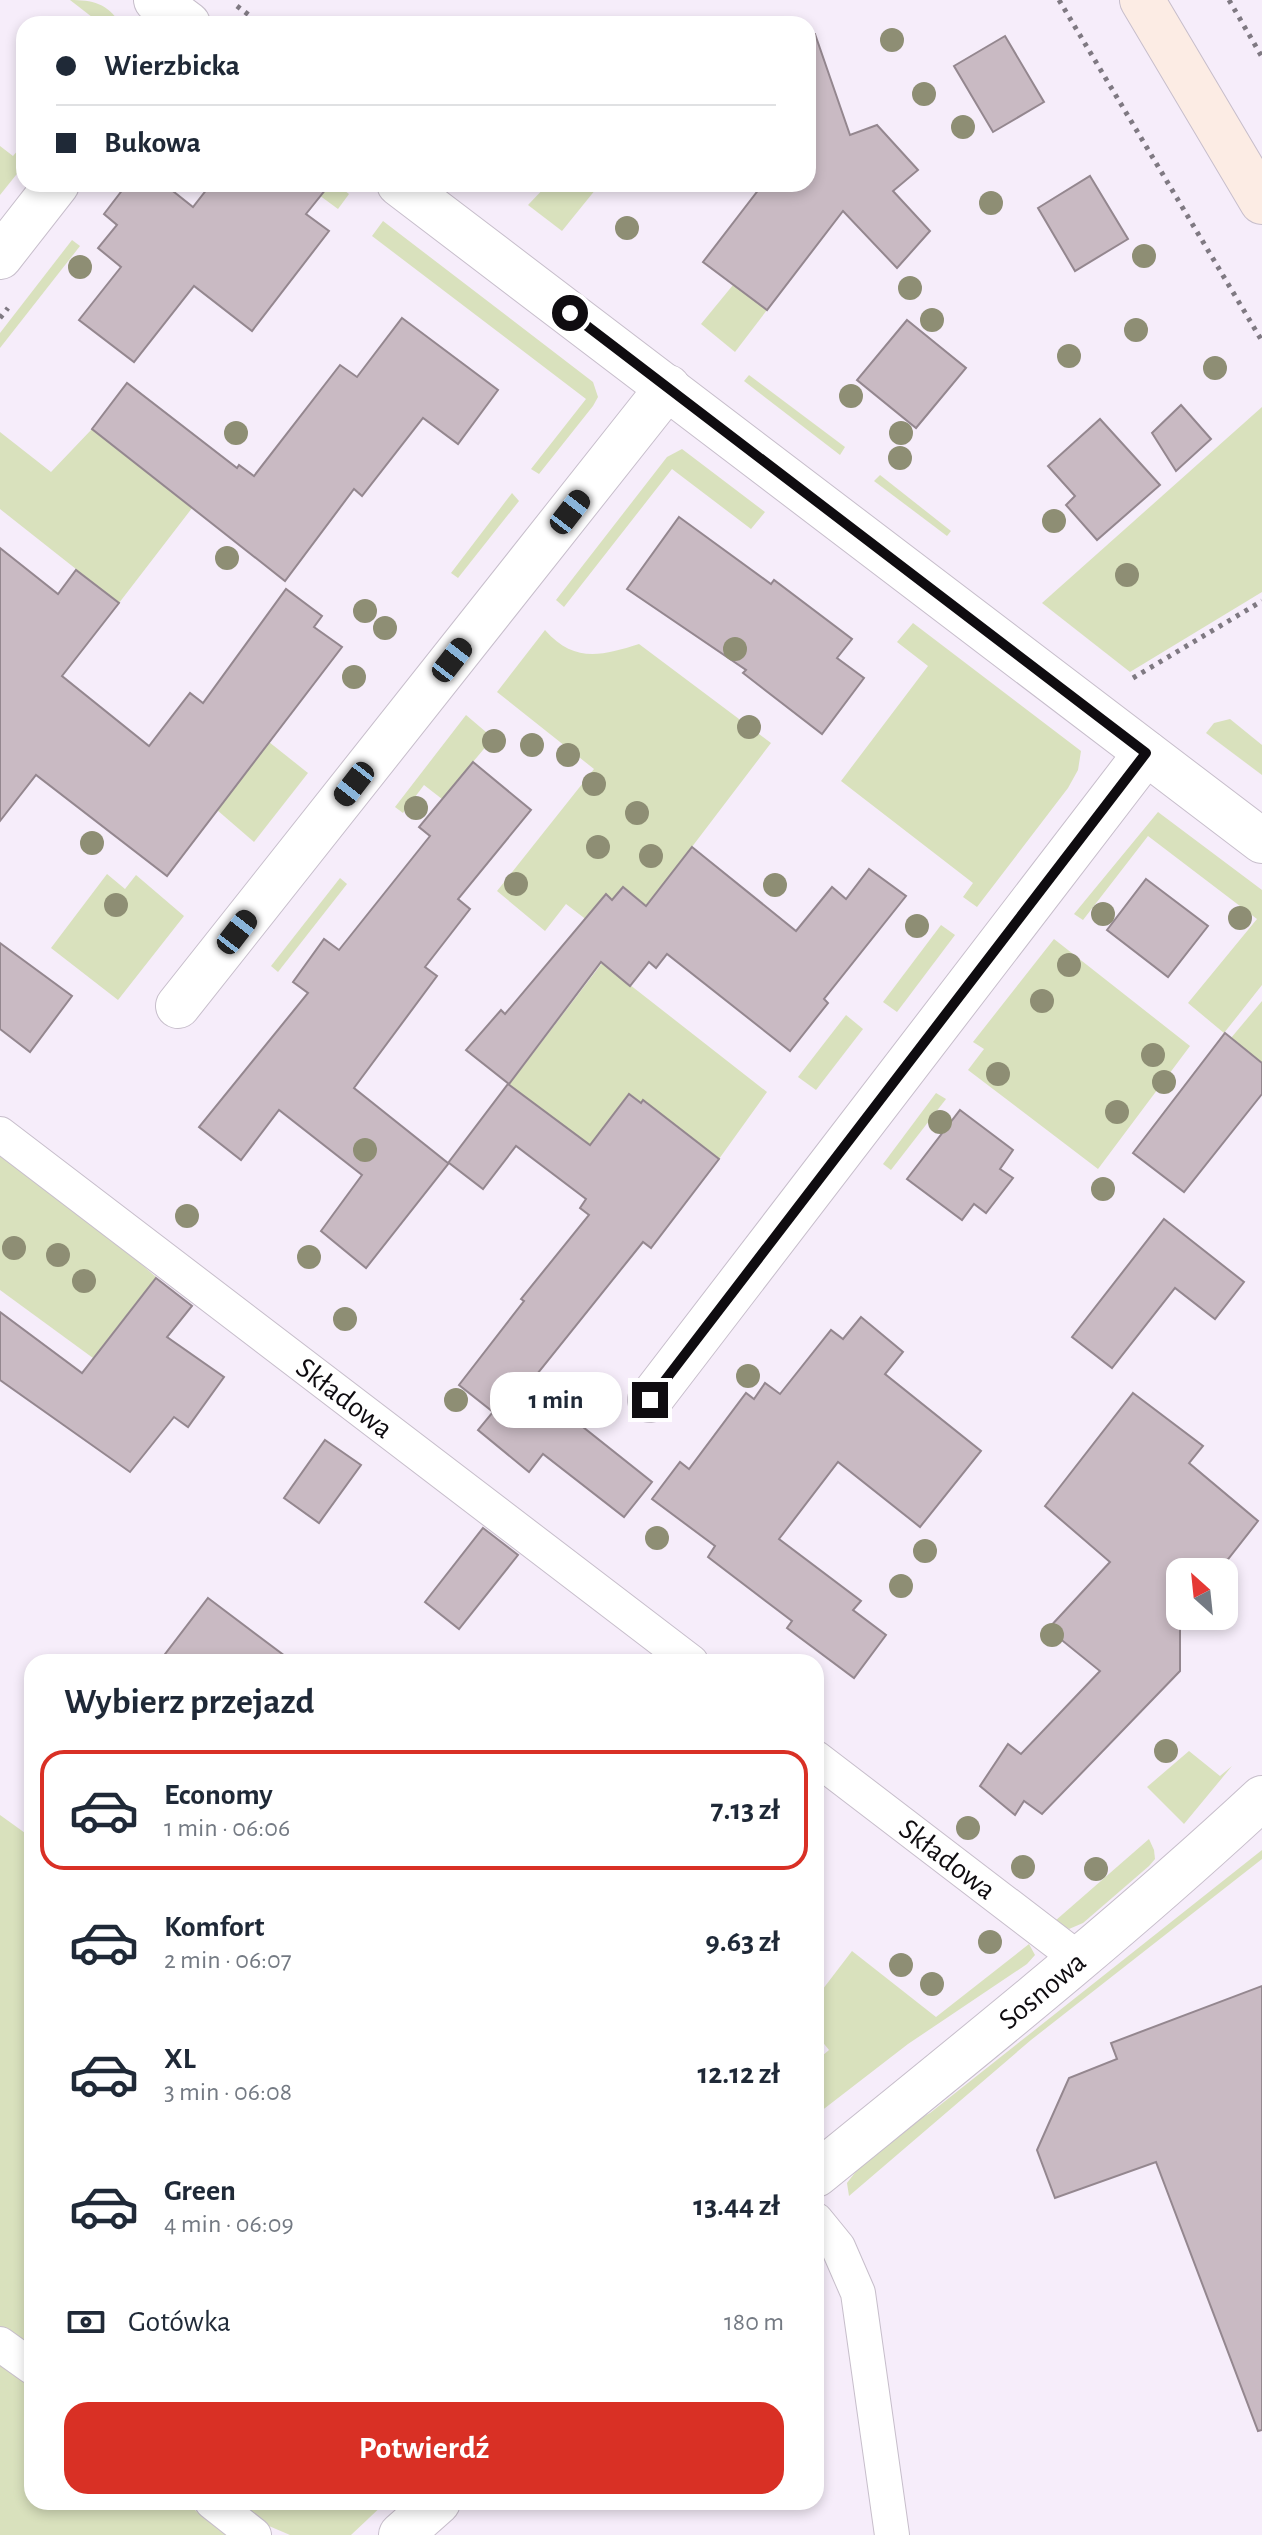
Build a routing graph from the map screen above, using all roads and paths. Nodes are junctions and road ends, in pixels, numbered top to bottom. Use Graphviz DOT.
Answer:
graph roads {
  1 [pos="230,0"];
  2 [pos="1059,0"];
  3 [pos="1142,0"];
  4 [pos="1229,0"];
  5 [pos="251,16"];
  6 [pos="1262,57"];
  7 [pos="51,192"];
  8 [pos="410,192"];
  9 [pos="1262,202"];
  10 [pos="0,257"];
  11 [pos="1262,341"];
  12 [pos="668,387"];
  13 [pos="1262,601"];
  14 [pos="1122,684"];
  15 [pos="1146,753"];
  16 [pos="1262,841"];
  17 [pos="178,1006"];
  18 [pos="0,1134"];
  19 [pos="650,1400"];
  20 [pos="681,1654"];
  21 [pos="824,1764"];
  22 [pos="1262,1798"];
  23 [pos="1080,1960"];
  24 [pos="824,2168"];
  25 [pos="824,2230"];
  26 [pos="0,2344"];
  27 [pos="24,2361"];
  28 [pos="222,2510"];
  29 [pos="429,2510"];
  30 [pos="254,2535"];
  31 [pos="401,2535"];
  32 [pos="892,2535"];
  1 -- 5 [label="path"];
  2 -- 11 [label="path"];
  3 -- 9 [label="street"];
  4 -- 6 [label="path"];
  7 -- 10 [label="street"];
  8 -- 12 [label="street"];
  12 -- 15 [label="street"];
  12 -- 17 [label="street"];
  13 -- 14 [label="path"];
  15 -- 16 [label="street"];
  15 -- 19 [label="street"];
  18 -- 20 [label="lane, Składowa"];
  21 -- 23 [label="lane, Składowa"];
  22 -- 23 [label="street, Sosnowa"];
  23 -- 24 [label="street, Sosnowa"];
  25 -- 32 [label="lane"];
  26 -- 27 [label="lane"];
  28 -- 30 [label="lane"];
  29 -- 31 [label="street"];
}
